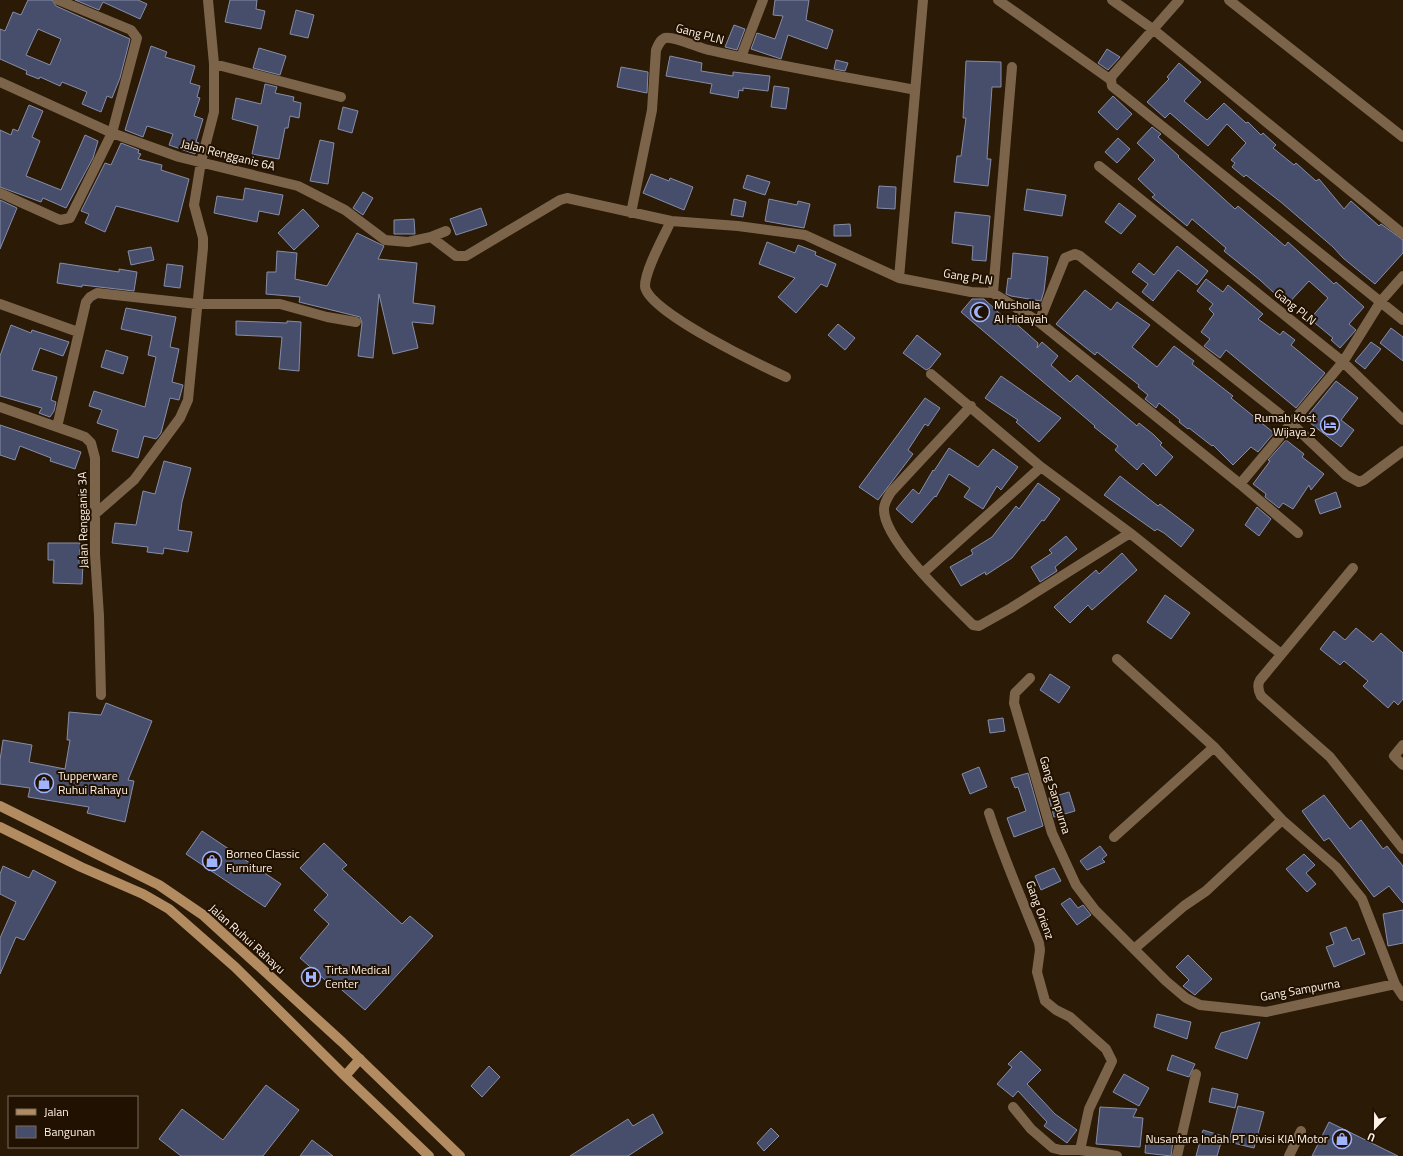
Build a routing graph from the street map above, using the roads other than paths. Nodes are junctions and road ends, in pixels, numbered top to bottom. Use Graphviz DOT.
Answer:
graph roads {
  1 [pos="58,0"];
  2 [pos="208,0"];
  3 [pos="763,0"];
  4 [pos="923,0"];
  5 [pos="998,0"];
  6 [pos="1112,0"];
  7 [pos="1179,0"];
  8 [pos="1229,0"];
  9 [pos="1154,30"];
  10 [pos="741,58"];
  11 [pos="214,64"];
  12 [pos="1012,66"];
  13 [pos="1111,80"];
  14 [pos="0,82"];
  15 [pos="915,90"];
  16 [pos="342,97"];
  17 [pos="112,133"];
  18 [pos="1403,137"];
  19 [pos="201,162"];
  20 [pos="1099,166"];
  21 [pos="0,194"];
  22 [pos="631,213"];
  23 [pos="671,221"];
  24 [pos="446,231"];
  25 [pos="1403,234"];
  26 [pos="431,237"];
  27 [pos="1403,276"];
  28 [pos="899,278"];
  29 [pos="993,294"];
  30 [pos="1381,301"];
  31 [pos="0,304"];
  32 [pos="197,304"];
  33 [pos="1403,320"];
  34 [pos="356,322"];
  35 [pos="1039,322"];
  36 [pos="78,332"];
  37 [pos="1343,362"];
  38 [pos="931,374"];
  39 [pos="786,378"];
  40 [pos="971,406"];
  41 [pos="0,407"];
  42 [pos="1403,420"];
  43 [pos="1291,423"];
  44 [pos="57,427"];
  45 [pos="1403,451"];
  46 [pos="1042,467"];
  47 [pos="1240,484"];
  48 [pos="95,514"];
  49 [pos="1130,533"];
  50 [pos="1298,533"];
  51 [pos="1353,568"];
  52 [pos="923,573"];
  53 [pos="1281,654"];
  54 [pos="1117,659"];
  55 [pos="1030,678"];
  56 [pos="101,695"];
  57 [pos="1403,745"];
  58 [pos="1214,747"];
  59 [pos="1403,766"];
  60 [pos="0,806"];
  61 [pos="989,813"];
  62 [pos="1282,820"];
  63 [pos="0,827"];
  64 [pos="1114,837"];
  65 [pos="1403,849"];
  66 [pos="1134,949"];
  67 [pos="1395,984"];
  68 [pos="1403,996"];
  69 [pos="360,1059"];
  70 [pos="1196,1074"];
  71 [pos="345,1076"];
  72 [pos="1013,1107"];
  73 [pos="1302,1131"];
  74 [pos="1080,1150"];
  75 [pos="429,1156"];
  76 [pos="460,1156"];
  77 [pos="1117,1156"];
  78 [pos="1177,1156"];
  79 [pos="1289,1156"];
  1 -- 17 [label="street"];
  2 -- 11 [label="street"];
  3 -- 10 [label="street"];
  4 -- 15 [label="street"];
  5 -- 13 [label="street"];
  6 -- 9 [label="street"];
  7 -- 9 [label="street"];
  8 -- 18 [label="street"];
  9 -- 13 [label="street"];
  9 -- 25 [label="street"];
  10 -- 15 [label="street"];
  10 -- 22 [label="street, Gang PLN"];
  11 -- 16 [label="street"];
  11 -- 19 [label="street"];
  12 -- 29 [label="street"];
  13 -- 30 [label="street"];
  14 -- 17 [label="street, Jalan Rengganis 6A"];
  15 -- 28 [label="street"];
  17 -- 19 [label="street, Jalan Rengganis 6A"];
  17 -- 21 [label="street"];
  19 -- 26 [label="street, Jalan Rengganis 6A"];
  19 -- 32 [label="street"];
  20 -- 37 [label="street, Gang PLN"];
  22 -- 23 [label="street, Gang PLN"];
  22 -- 26 [label="street, Gang PLN"];
  23 -- 28 [label="street, Gang PLN"];
  23 -- 39 [label="street"];
  24 -- 26 [label="street, Jalan Rengganis 6A"];
  27 -- 30 [label="street"];
  28 -- 29 [label="street, Gang PLN"];
  29 -- 35 [label="street, Gang PLN"];
  30 -- 33 [label="street"];
  30 -- 37 [label="street"];
  31 -- 36 [label="street"];
  32 -- 34 [label="street"];
  32 -- 36 [label="street"];
  32 -- 48 [label="street"];
  35 -- 43 [label="street"];
  35 -- 47 [label="street, Gang PLN"];
  36 -- 44 [label="street"];
  37 -- 42 [label="street, Gang PLN"];
  37 -- 43 [label="street"];
  38 -- 40 [label="street"];
  40 -- 46 [label="street"];
  40 -- 52 [label="street"];
  41 -- 44 [label="street, Jalan Rengganis 3A"];
  43 -- 45 [label="street"];
  43 -- 47 [label="street"];
  44 -- 48 [label="street, Jalan Rengganis 3A"];
  46 -- 49 [label="street"];
  46 -- 52 [label="street"];
  47 -- 50 [label="street, Gang PLN"];
  48 -- 56 [label="street, Jalan Rengganis 3A"];
  49 -- 52 [label="street"];
  49 -- 53 [label="street"];
  51 -- 53 [label="street"];
  53 -- 65 [label="street"];
  54 -- 58 [label="street"];
  55 -- 66 [label="street, Gang Sampurna"];
  57 -- 59 [label="street"];
  58 -- 62 [label="street"];
  58 -- 64 [label="street"];
  60 -- 69 [label="main road, Jalan Ruhui Rahayu"];
  61 -- 74 [label="street, Gang Orienz"];
  62 -- 66 [label="street"];
  62 -- 67 [label="street"];
  63 -- 71 [label="main road"];
  66 -- 67 [label="street, Gang Sampurna"];
  67 -- 68 [label="street"];
  69 -- 71 [label="main road"];
  69 -- 76 [label="main road, Jalan Ruhui Rahayu"];
  70 -- 78 [label="street"];
  71 -- 75 [label="main road"];
  72 -- 74 [label="street"];
  73 -- 79 [label="street"];
  74 -- 77 [label="street"];
}
